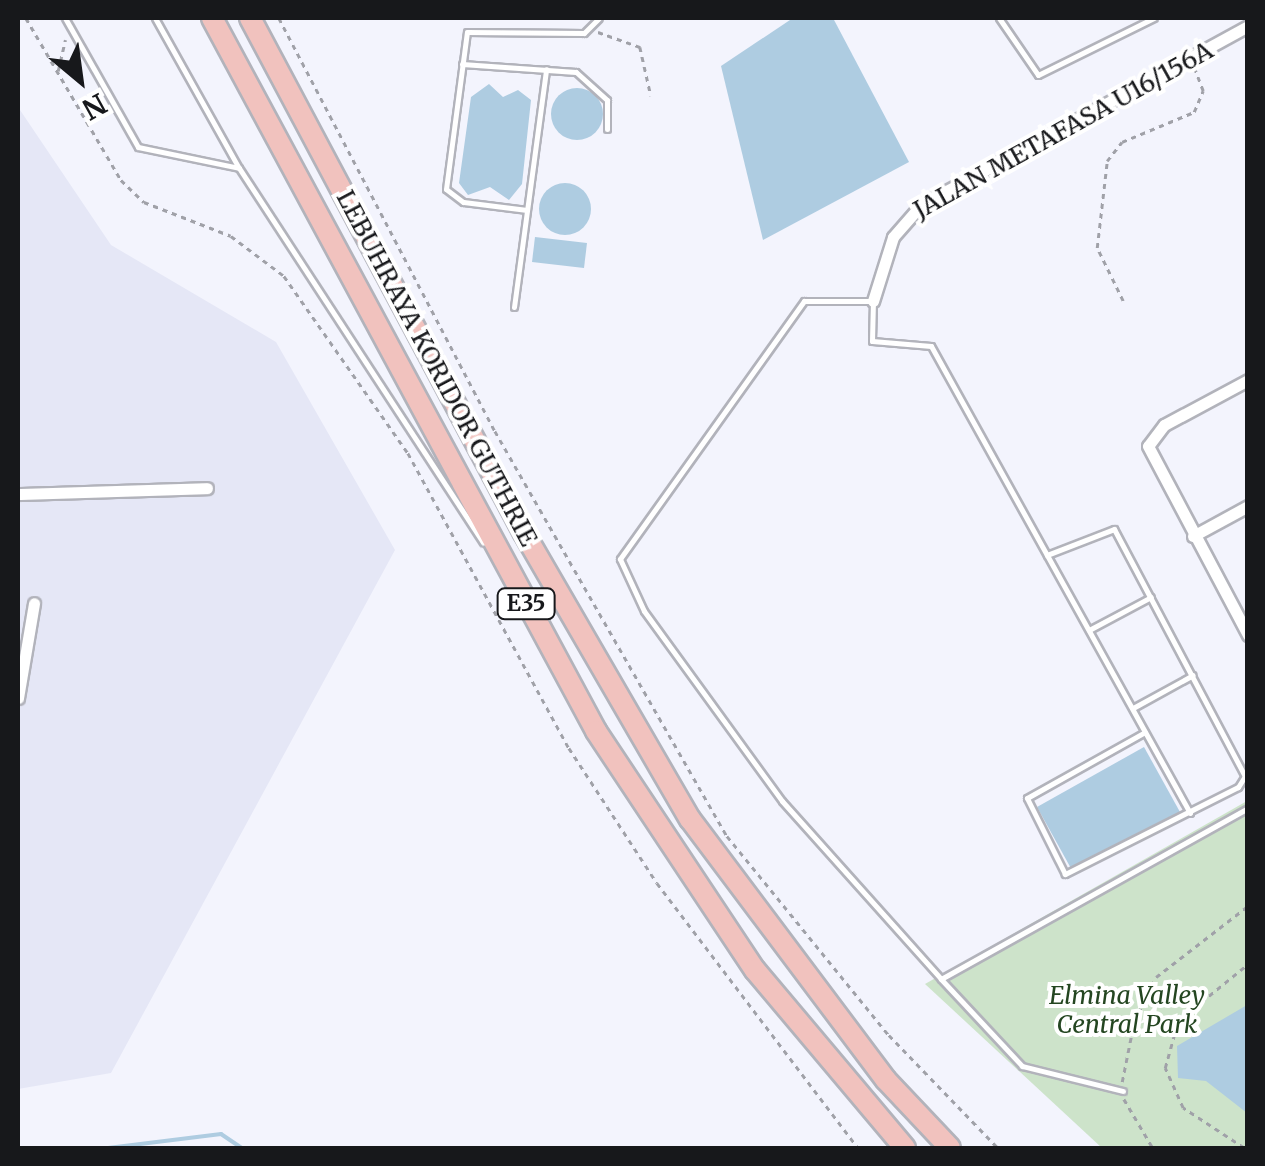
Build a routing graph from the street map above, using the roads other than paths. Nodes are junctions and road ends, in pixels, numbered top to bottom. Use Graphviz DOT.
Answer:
graph roads {
  1 [pos="155,18"];
  2 [pos="212,18"];
  3 [pos="250,18"];
  4 [pos="599,18"];
  5 [pos="999,18"];
  6 [pos="1154,18"];
  7 [pos="66,21"];
  8 [pos="1248,26"];
  9 [pos="462,64"];
  10 [pos="546,69"];
  11 [pos="607,128"];
  12 [pos="239,168"];
  13 [pos="527,210"];
  14 [pos="873,301"];
  15 [pos="514,307"];
  16 [pos="1248,380"];
  17 [pos="207,488"];
  18 [pos="18,494"];
  19 [pos="1248,506"];
  20 [pos="1193,536"];
  21 [pos="1047,555"];
  22 [pos="1151,596"];
  23 [pos="34,604"];
  24 [pos="1089,630"];
  25 [pos="1247,633"];
  26 [pos="541,634"];
  27 [pos="1192,675"];
  28 [pos="18,698"];
  29 [pos="1132,708"];
  30 [pos="1146,732"];
  31 [pos="1248,808"];
  32 [pos="1190,812"];
  33 [pos="941,979"];
  34 [pos="1122,1091"];
  35 [pos="905,1148"];
  36 [pos="950,1148"];
  1 -- 12 [label="lane"];
  2 -- 26 [label="highway, LEBUHRAYA KORIDOR GUTHRIE / E35"];
  3 -- 36 [label="highway, LEBUHRAYA KORIDOR GUTHRIE / E35"];
  4 -- 9 [label="lane"];
  5 -- 6 [label="lane"];
  7 -- 12 [label="lane"];
  8 -- 14 [label="street, JALAN METAFASA U16/156A"];
  9 -- 10 [label="lane"];
  9 -- 13 [label="lane"];
  10 -- 11 [label="lane"];
  10 -- 13 [label="lane"];
  12 -- 26 [label="lane"];
  13 -- 15 [label="lane"];
  14 -- 21 [label="lane"];
  14 -- 33 [label="lane"];
  16 -- 20 [label="street"];
  17 -- 18 [label="street"];
  19 -- 20 [label="street"];
  20 -- 25 [label="street"];
  21 -- 22 [label="lane"];
  21 -- 24 [label="lane"];
  22 -- 24 [label="lane"];
  22 -- 27 [label="lane"];
  23 -- 28 [label="street"];
  24 -- 29 [label="lane"];
  26 -- 35 [label="highway, LEBUHRAYA KORIDOR GUTHRIE / E35"];
  27 -- 29 [label="lane"];
  27 -- 32 [label="lane"];
  29 -- 30 [label="lane"];
  30 -- 32 [label="lane"];
  30 -- 32 [label="lane"];
  31 -- 33 [label="lane"];
  33 -- 34 [label="lane"];
}
